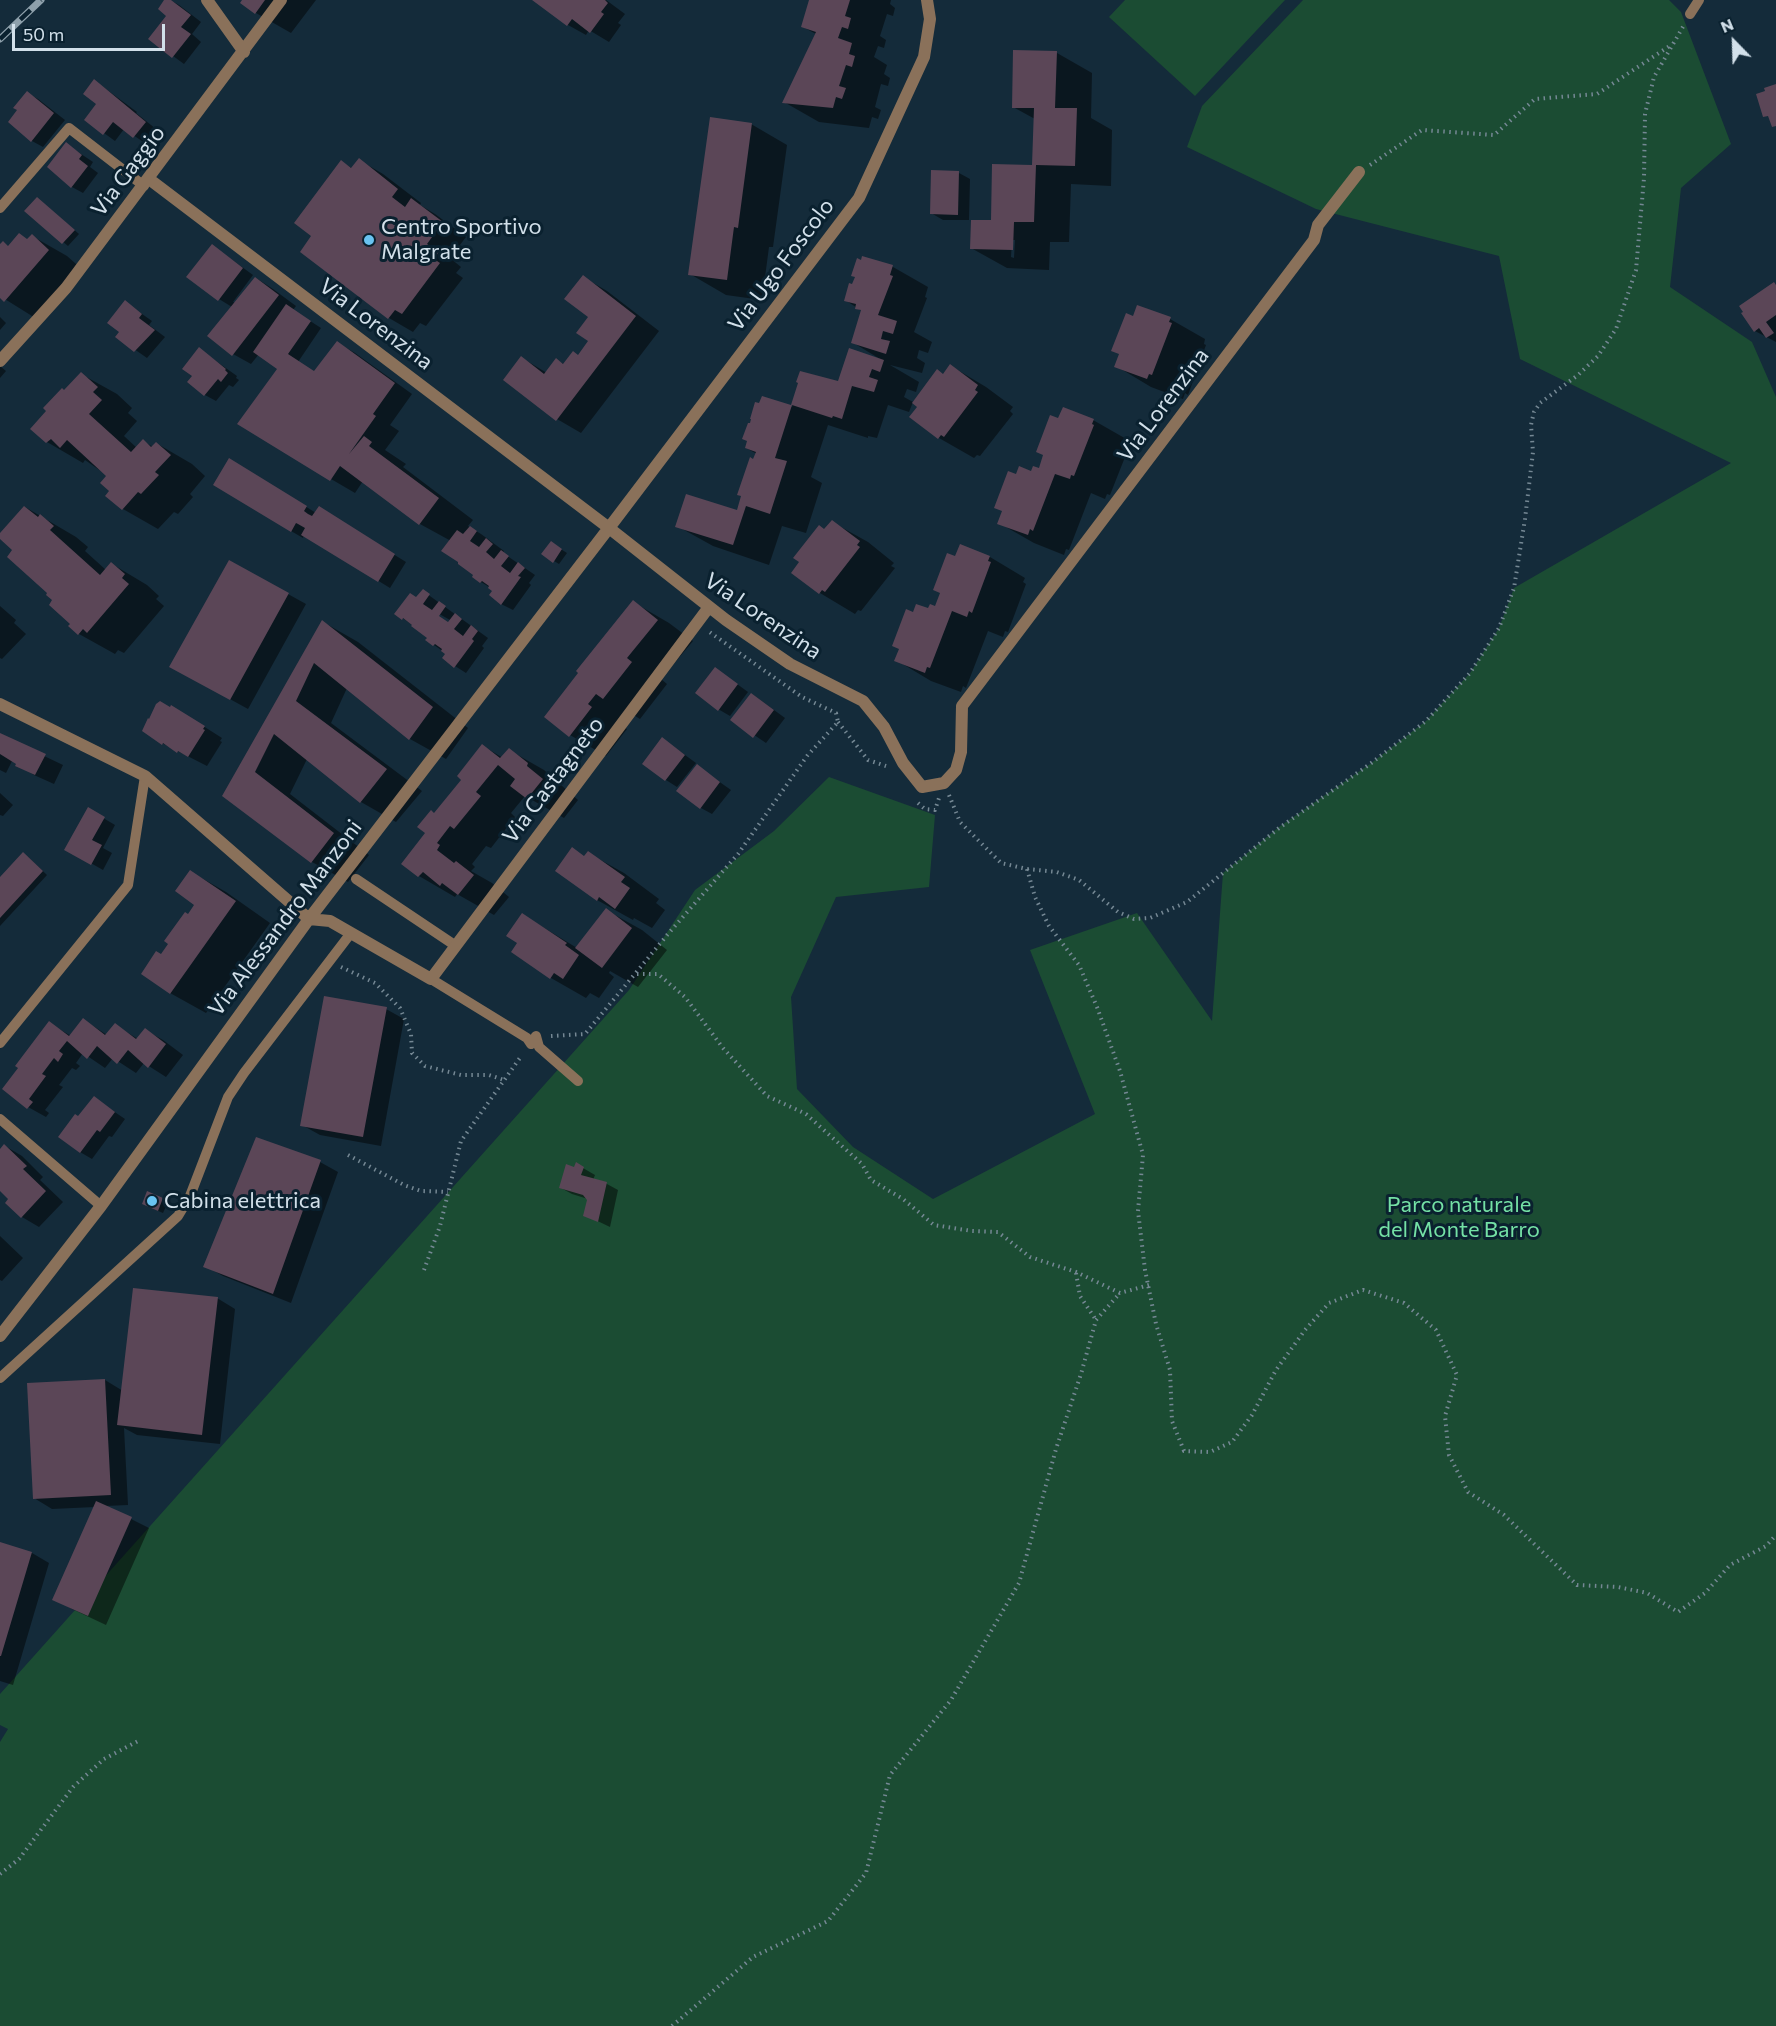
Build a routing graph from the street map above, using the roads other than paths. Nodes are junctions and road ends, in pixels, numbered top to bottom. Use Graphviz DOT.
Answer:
graph roads {
  1 [pos="207,0"];
  2 [pos="281,0"];
  3 [pos="927,0"];
  4 [pos="1699,0"];
  5 [pos="1690,14"];
  6 [pos="244,52"];
  7 [pos="1359,172"];
  8 [pos="146,182"];
  9 [pos="0,208"];
  10 [pos="0,362"];
  11 [pos="609,528"];
  12 [pos="709,607"];
  13 [pos="0,704"];
  14 [pos="145,776"];
  15 [pos="356,879"];
  16 [pos="309,918"];
  17 [pos="351,933"];
  18 [pos="456,946"];
  19 [pos="431,979"];
  20 [pos="0,1043"];
  21 [pos="578,1081"];
  22 [pos="0,1119"];
  23 [pos="101,1206"];
  24 [pos="0,1336"];
  25 [pos="0,1378"];
  1 -- 6 [label="street"];
  2 -- 6 [label="street, Via Gaggio"];
  3 -- 11 [label="street, Via Ugo Foscolo"];
  4 -- 5 [label="lane"];
  6 -- 8 [label="street, Via Gaggio"];
  7 -- 12 [label="street, Via Lorenzina"];
  8 -- 9 [label="lane"];
  8 -- 10 [label="street, Via Gaggio"];
  8 -- 11 [label="street, Via Lorenzina"];
  11 -- 12 [label="street, Via Lorenzina"];
  11 -- 16 [label="street, Via Alessandro Manzoni"];
  12 -- 18 [label="street, Via Castagneto"];
  13 -- 14 [label="street"];
  14 -- 16 [label="street"];
  14 -- 20 [label="lane"];
  15 -- 18 [label="lane"];
  16 -- 17 [label="street"];
  16 -- 23 [label="street, Via Alessandro Manzoni"];
  17 -- 19 [label="street"];
  17 -- 25 [label="lane"];
  18 -- 19 [label="street, Via Castagneto"];
  19 -- 21 [label="lane"];
  22 -- 23 [label="lane"];
  23 -- 24 [label="street, Via Alessandro Manzoni"];
}
